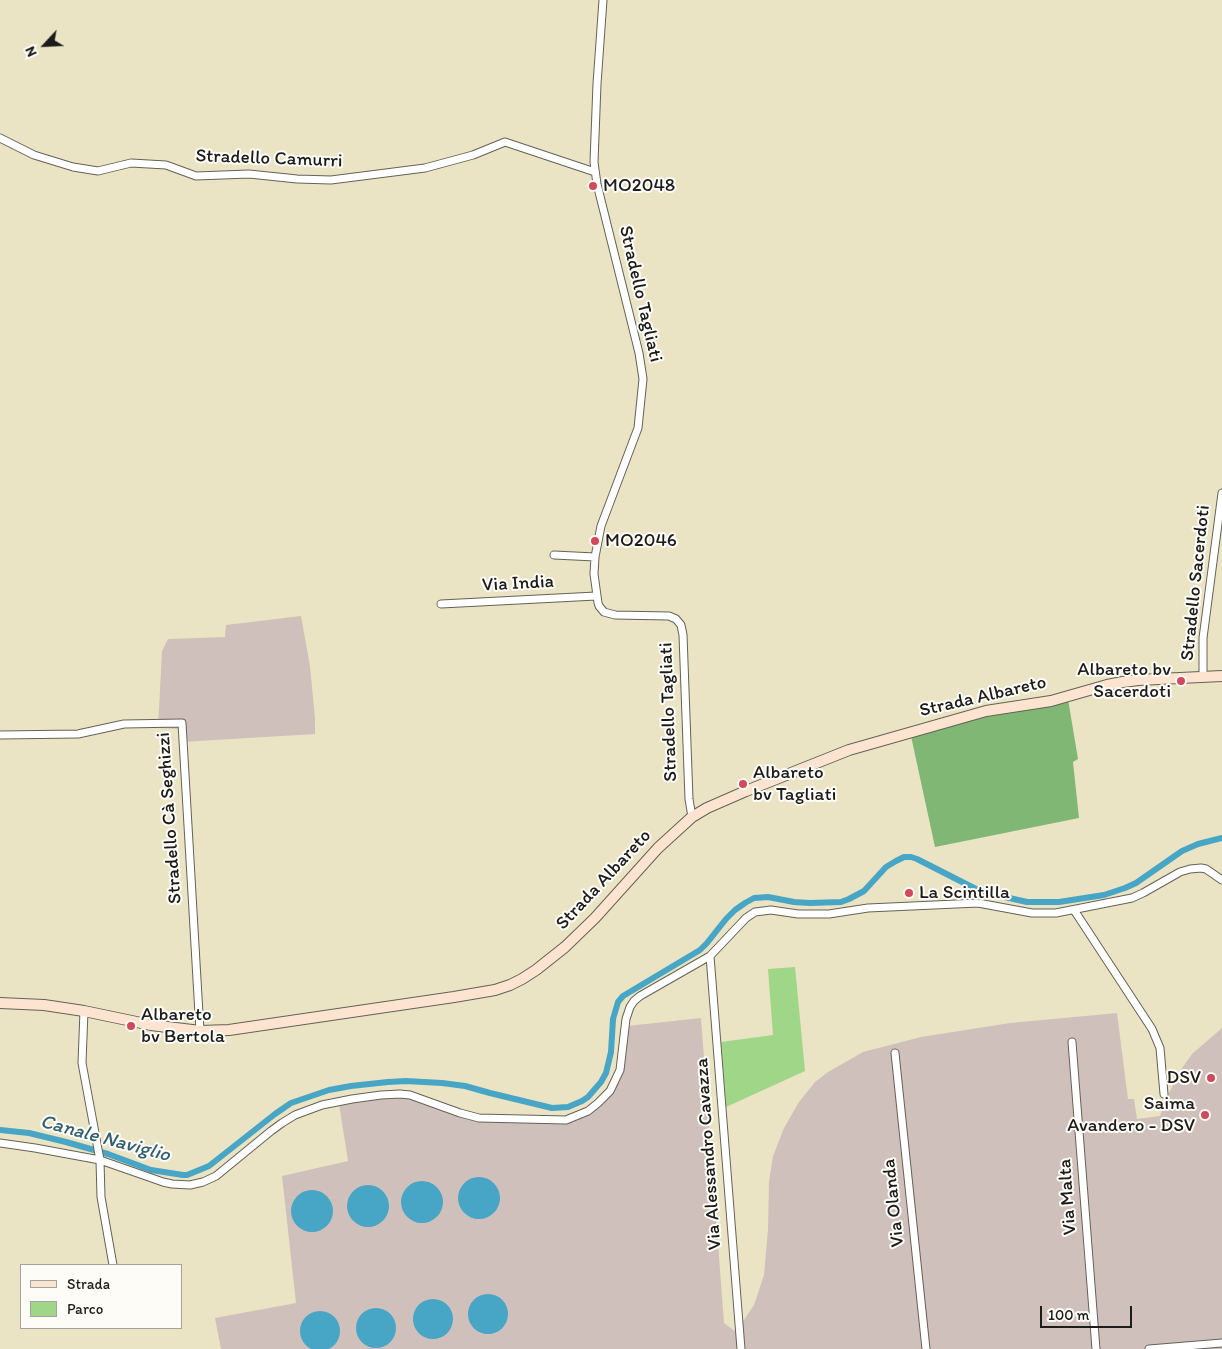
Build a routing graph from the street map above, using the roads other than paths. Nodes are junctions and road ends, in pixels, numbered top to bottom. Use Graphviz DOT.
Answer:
graph roads {
  1 [pos="602,0"];
  2 [pos="0,138"];
  3 [pos="595,172"];
  4 [pos="1222,492"];
  5 [pos="554,555"];
  6 [pos="594,557"];
  7 [pos="596,596"];
  8 [pos="441,604"];
  9 [pos="1222,676"];
  10 [pos="1203,677"];
  11 [pos="0,735"];
  12 [pos="692,817"];
  13 [pos="1222,880"];
  14 [pos="1074,910"];
  15 [pos="710,956"];
  16 [pos="0,1003"];
  17 [pos="84,1011"];
  18 [pos="200,1030"];
  19 [pos="1072,1042"];
  20 [pos="895,1053"];
  21 [pos="1164,1094"];
  22 [pos="0,1144"];
  23 [pos="100,1160"];
  24 [pos="113,1264"];
  25 [pos="1222,1343"];
  26 [pos="741,1349"];
  27 [pos="926,1349"];
  28 [pos="1096,1349"];
  29 [pos="1149,1349"];
  1 -- 3 [label="street, Stradello Tagliati"];
  2 -- 3 [label="street, Stradello Camurri"];
  3 -- 6 [label="street, Stradello Tagliati"];
  4 -- 10 [label="street, Stradello Sacerdoti"];
  5 -- 6 [label="street"];
  6 -- 7 [label="street, Stradello Tagliati"];
  7 -- 8 [label="street, Via India"];
  7 -- 12 [label="street, Stradello Tagliati"];
  9 -- 10 [label="street, Strada Albareto"];
  10 -- 12 [label="street, Strada Albareto"];
  11 -- 18 [label="street, Stradello Cà Seghizzi"];
  12 -- 18 [label="street, Strada Albareto"];
  13 -- 14 [label="street"];
  14 -- 15 [label="street"];
  14 -- 21 [label="street"];
  15 -- 23 [label="street"];
  15 -- 26 [label="street, Via Alessandro Cavazza"];
  16 -- 17 [label="street, Strada Albareto"];
  17 -- 18 [label="street, Strada Albareto"];
  17 -- 23 [label="street"];
  19 -- 28 [label="street, Via Malta"];
  20 -- 27 [label="street, Via Olanda"];
  22 -- 23 [label="street"];
  23 -- 24 [label="street"];
  25 -- 29 [label="street"];
}
